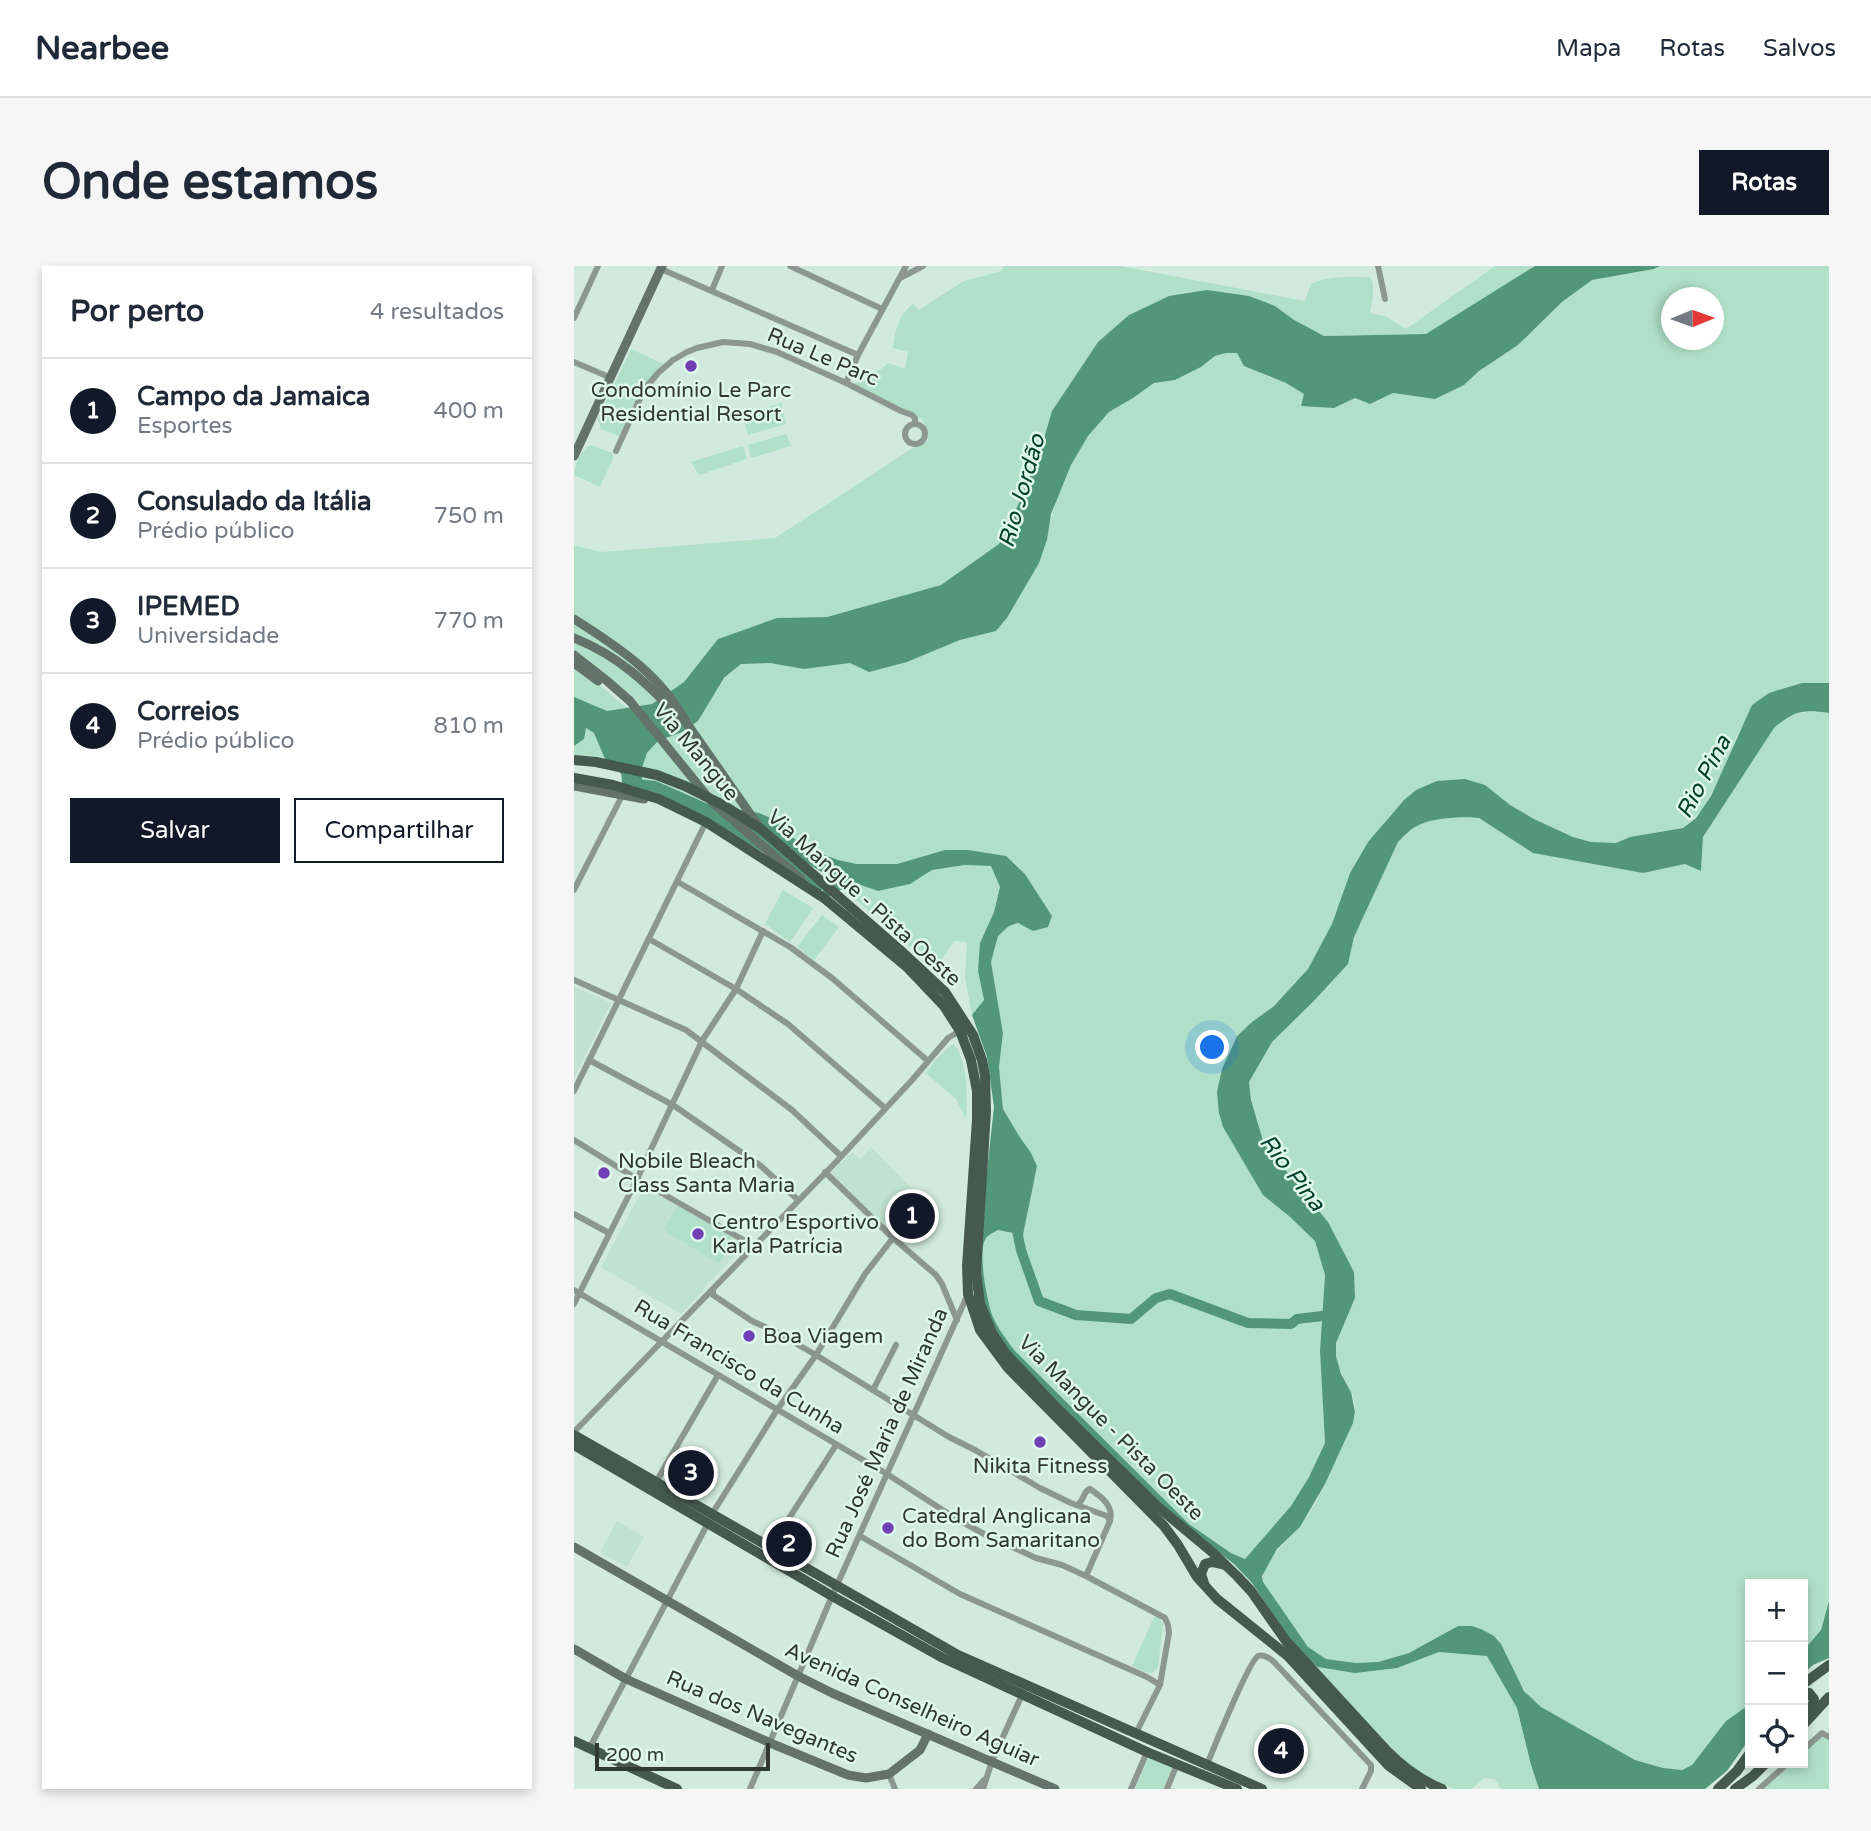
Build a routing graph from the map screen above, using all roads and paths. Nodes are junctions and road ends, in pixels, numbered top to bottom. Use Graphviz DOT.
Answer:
graph roads {
  1 [pos="598,266"];
  2 [pos="722,266"];
  3 [pos="790,266"];
  4 [pos="906,266"];
  5 [pos="923,266"];
  6 [pos="1378,266"];
  7 [pos="661,267"];
  8 [pos="899,279"];
  9 [pos="712,290"];
  10 [pos="1385,299"];
  11 [pos="882,309"];
  12 [pos="574,318"];
  13 [pos="858,355"];
  14 [pos="574,362"];
  15 [pos="609,377"];
  16 [pos="846,383"];
  17 [pos="912,425"];
  18 [pos="616,451"];
  19 [pos="574,456"];
  20 [pos="574,619"];
  21 [pos="574,638"];
  22 [pos="574,655"];
  23 [pos="574,663"];
  24 [pos="641,714"];
  25 [pos="688,726"];
  26 [pos="574,760"];
  27 [pos="574,778"];
  28 [pos="574,786"];
  29 [pos="623,794"];
  30 [pos="678,808"];
  31 [pos="706,822"];
  32 [pos="761,829"];
  33 [pos="678,882"];
  34 [pos="574,890"];
  35 [pos="824,898"];
  36 [pos="763,930"];
  37 [pos="649,939"];
  38 [pos="574,980"];
  39 [pos="736,989"];
  40 [pos="619,999"];
  41 [pos="960,1031"];
  42 [pos="702,1041"];
  43 [pos="589,1060"];
  44 [pos="928,1061"];
  45 [pos="574,1091"];
  46 [pos="673,1104"];
  47 [pos="885,1108"];
  48 [pos="574,1140"];
  49 [pos="841,1156"];
  50 [pos="825,1172"];
  51 [pos="637,1180"];
  52 [pos="798,1200"];
  53 [pos="574,1214"];
  54 [pos="609,1233"];
  55 [pos="893,1238"];
  56 [pos="754,1246"];
  57 [pos="577,1292"];
  58 [pos="711,1294"];
  59 [pos="968,1294"];
  60 [pos="574,1304"];
  61 [pos="958,1317"];
  62 [pos="662,1340"];
  63 [pos="896,1345"];
  64 [pos="816,1355"];
  65 [pos="718,1375"];
  66 [pos="873,1390"];
  67 [pos="777,1410"];
  68 [pos="915,1415"];
  69 [pos="574,1434"];
  70 [pos="836,1444"];
  71 [pos="574,1446"];
  72 [pos="887,1474"];
  73 [pos="656,1482"];
  74 [pos="1077,1505"];
  75 [pos="1108,1518"];
  76 [pos="710,1519"];
  77 [pos="860,1536"];
  78 [pos="574,1547"];
  79 [pos="770,1548"];
  80 [pos="1226,1565"];
  81 [pos="1086,1576"];
  82 [pos="838,1586"];
  83 [pos="1205,1586"];
  84 [pos="832,1596"];
  85 [pos="666,1602"];
  86 [pos="574,1649"];
  87 [pos="1829,1665"];
  88 [pos="1163,1669"];
  89 [pos="798,1676"];
  90 [pos="1147,1678"];
  91 [pos="626,1679"];
  92 [pos="1808,1680"];
  93 [pos="1160,1685"];
  94 [pos="1808,1693"];
  95 [pos="1022,1695"];
  96 [pos="1829,1697"];
  97 [pos="1808,1710"];
  98 [pos="1808,1720"];
  99 [pos="1136,1733"];
  100 [pos="928,1734"];
  101 [pos="1829,1738"];
  102 [pos="574,1741"];
  103 [pos="770,1743"];
  104 [pos="1808,1746"];
  105 [pos="589,1749"];
  106 [pos="1147,1752"];
  107 [pos="1745,1760"];
  108 [pos="992,1761"];
  109 [pos="1177,1764"];
  110 [pos="1759,1768"];
  111 [pos="1782,1768"];
  112 [pos="1205,1770"];
  113 [pos="889,1774"];
  114 [pos="986,1779"];
  115 [pos="677,1789"];
  116 [pos="750,1789"];
  117 [pos="895,1789"];
  118 [pos="976,1789"];
  119 [pos="983,1789"];
  120 [pos="1055,1789"];
  121 [pos="1131,1789"];
  122 [pos="1167,1789"];
  123 [pos="1237,1789"];
  124 [pos="1262,1789"];
  125 [pos="1362,1789"];
  126 [pos="1421,1789"];
  127 [pos="1442,1789"];
  128 [pos="1718,1789"];
  129 [pos="1735,1789"];
  130 [pos="1759,1789"];
  1 -- 12 [label="street"];
  2 -- 9 [label="street"];
  3 -- 11 [label="street"];
  4 -- 8 [label="street"];
  5 -- 8 [label="street"];
  6 -- 10 [label="street"];
  7 -- 9 [label="street"];
  7 -- 15 [label="main road"];
  8 -- 11 [label="street"];
  9 -- 13 [label="street"];
  11 -- 13 [label="street"];
  13 -- 16 [label="street"];
  14 -- 15 [label="street"];
  15 -- 19 [label="main road"];
  16 -- 17 [label="street, Rua Le Parc"];
  16 -- 18 [label="street, Rua Le Parc"];
  20 -- 25 [label="main road, Via Mangue"];
  21 -- 25 [label="main road"];
  22 -- 24 [label="main road, Via Mangue"];
  23 -- 24 [label="main road"];
  24 -- 35 [label="main road, Via Mangue"];
  25 -- 32 [label="main road, Via Mangue"];
  26 -- 32 [label="main road, Via Mangue - Pista Oeste"];
  27 -- 30 [label="main road"];
  28 -- 29 [label="main road"];
  29 -- 30 [label="main road"];
  29 -- 34 [label="street"];
  30 -- 31 [label="main road"];
  31 -- 33 [label="street"];
  31 -- 35 [label="main road"];
  32 -- 80 [label="main road, Via Mangue - Pista Oeste"];
  33 -- 36 [label="street"];
  33 -- 37 [label="street"];
  35 -- 41 [label="main road"];
  36 -- 39 [label="street"];
  36 -- 44 [label="street"];
  37 -- 39 [label="street"];
  37 -- 40 [label="street"];
  38 -- 40 [label="street"];
  39 -- 42 [label="street"];
  39 -- 47 [label="street"];
  40 -- 42 [label="street"];
  40 -- 43 [label="street"];
  41 -- 44 [label="street"];
  41 -- 59 [label="main road"];
  42 -- 46 [label="street"];
  42 -- 49 [label="street"];
  43 -- 45 [label="street"];
  43 -- 46 [label="street"];
  44 -- 47 [label="street"];
  46 -- 51 [label="street"];
  46 -- 52 [label="street"];
  47 -- 49 [label="street"];
  48 -- 51 [label="street"];
  49 -- 50 [label="street"];
  50 -- 52 [label="street"];
  50 -- 55 [label="street"];
  51 -- 54 [label="street"];
  51 -- 56 [label="street"];
  52 -- 56 [label="street"];
  53 -- 54 [label="street"];
  54 -- 57 [label="street"];
  55 -- 61 [label="street"];
  55 -- 64 [label="street"];
  56 -- 58 [label="street"];
  57 -- 60 [label="street"];
  57 -- 62 [label="street, Rua Francisco da Cunha"];
  58 -- 62 [label="street"];
  58 -- 64 [label="street"];
  59 -- 61 [label="street, Rua José Maria de Miranda"];
  59 -- 83 [label="main road"];
  61 -- 68 [label="street, Rua José Maria de Miranda"];
  62 -- 65 [label="street, Rua Francisco da Cunha"];
  62 -- 69 [label="street"];
  63 -- 66 [label="street"];
  64 -- 66 [label="street"];
  64 -- 67 [label="street"];
  65 -- 67 [label="street, Rua Francisco da Cunha"];
  65 -- 73 [label="street"];
  66 -- 68 [label="street"];
  67 -- 70 [label="street, Rua Francisco da Cunha"];
  67 -- 76 [label="street"];
  68 -- 72 [label="street, Rua José Maria de Miranda"];
  68 -- 74 [label="street"];
  69 -- 73 [label="main road"];
  70 -- 72 [label="street, Rua Francisco da Cunha"];
  70 -- 79 [label="street"];
  71 -- 76 [label="main road"];
  72 -- 77 [label="street, Rua José Maria de Miranda"];
  72 -- 81 [label="street, Rua Francisco da Cunha"];
  73 -- 76 [label="main road"];
  74 -- 75 [label="street"];
  74 -- 75 [label="street"];
  75 -- 81 [label="street"];
  76 -- 79 [label="main road"];
  76 -- 84 [label="main road"];
  76 -- 85 [label="street"];
  77 -- 82 [label="street, Rua José Maria de Miranda"];
  77 -- 90 [label="street"];
  78 -- 85 [label="main road, Avenida Conselheiro Aguiar"];
  79 -- 82 [label="main road"];
  80 -- 83 [label="main road"];
  80 -- 127 [label="main road, Via Mangue - Pista Oeste"];
  81 -- 88 [label="street, Rua Francisco da Cunha"];
  82 -- 84 [label="street, Rua José Maria de Miranda"];
  82 -- 99 [label="main road"];
  83 -- 126 [label="main road"];
  84 -- 89 [label="street, Rua José Maria de Miranda"];
  84 -- 95 [label="main road"];
  85 -- 89 [label="main road, Avenida Conselheiro Aguiar"];
  85 -- 91 [label="street"];
  86 -- 91 [label="main road, Rua dos Navegantes"];
  87 -- 92 [label="main road"];
  88 -- 90 [label="street"];
  88 -- 93 [label="street"];
  89 -- 100 [label="main road, Avenida Conselheiro Aguiar"];
  89 -- 103 [label="street, Rua José Maria de Miranda"];
  90 -- 93 [label="street"];
  91 -- 103 [label="main road, Rua dos Navegantes"];
  91 -- 105 [label="street"];
  93 -- 99 [label="street"];
  94 -- 97 [label="main road"];
  95 -- 106 [label="main road"];
  95 -- 108 [label="street"];
  96 -- 98 [label="main road"];
  99 -- 112 [label="main road"];
  100 -- 108 [label="main road, Avenida Conselheiro Aguiar"];
  100 -- 113 [label="main road"];
  101 -- 104 [label="street"];
  102 -- 105 [label="main road"];
  103 -- 113 [label="main road, Rua dos Navegantes"];
  103 -- 116 [label="street, Rua José Maria de Miranda"];
  105 -- 115 [label="main road"];
  106 -- 109 [label="main road"];
  106 -- 121 [label="street"];
  107 -- 128 [label="main road"];
  108 -- 114 [label="street"];
  108 -- 120 [label="main road, Avenida Conselheiro Aguiar"];
  109 -- 112 [label="main road"];
  109 -- 122 [label="street"];
  110 -- 129 [label="main road"];
  111 -- 130 [label="street"];
  112 -- 123 [label="main road"];
  112 -- 124 [label="main road"];
  112 -- 125 [label="street"];
  113 -- 117 [label="street"];
  114 -- 118 [label="street"];
  114 -- 119 [label="street"];
}
